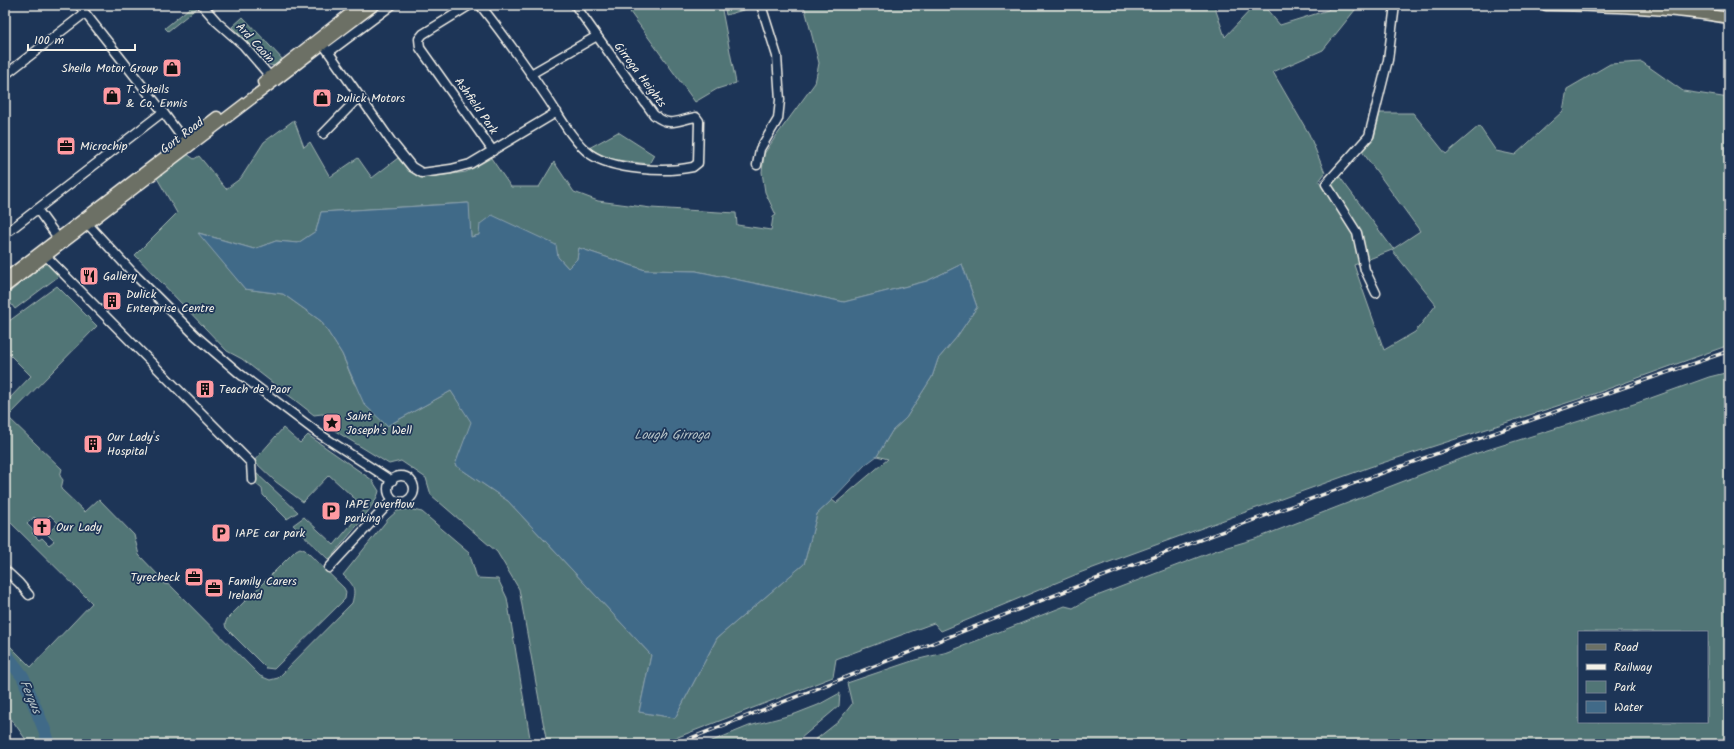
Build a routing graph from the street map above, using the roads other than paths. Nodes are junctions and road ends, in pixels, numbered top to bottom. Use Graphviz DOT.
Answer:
graph roads {
  1 [pos="79,5"];
  2 [pos="202,5"];
  3 [pos="361,5"];
  4 [pos="374,5"];
  5 [pos="392,5"];
  6 [pos="470,5"];
  7 [pos="480,5"];
  8 [pos="575,5"];
  9 [pos="761,5"];
  10 [pos="1395,5"];
  11 [pos="1546,5"];
  12 [pos="85,13"];
  13 [pos="1729,18"];
  14 [pos="596,36"];
  15 [pos="323,45"];
  16 [pos="531,74"];
  17 [pos="5,75"];
  18 [pos="272,79"];
  19 [pos="360,96"];
  20 [pos="163,112"];
  21 [pos="557,112"];
  22 [pos="323,134"];
  23 [pos="187,144"];
  24 [pos="493,150"];
  25 [pos="757,165"];
  26 [pos="37,209"];
  27 [pos="86,221"];
  28 [pos="5,234"];
  29 [pos="57,237"];
  30 [pos="44,253"];
  31 [pos="5,278"];
  32 [pos="5,287"];
  33 [pos="1376,293"];
  34 [pos="252,480"];
  35 [pos="392,481"];
  36 [pos="393,499"];
  37 [pos="329,568"];
  38 [pos="5,570"];
  39 [pos="29,595"];
  1 -- 12 [label="street"];
  2 -- 18 [label="street, Ard Caoin"];
  3 -- 15 [label="main road, Gort Road"];
  4 -- 15 [label="main road, Gort Road"];
  5 -- 15 [label="street"];
  6 -- 24 [label="street, Ashfield Park"];
  7 -- 16 [label="street"];
  8 -- 14 [label="street"];
  9 -- 25 [label="street"];
  10 -- 33 [label="street"];
  11 -- 13 [label="main road"];
  12 -- 17 [label="street"];
  12 -- 20 [label="street"];
  14 -- 16 [label="street"];
  14 -- 21 [label="street, Girroga Heights"];
  15 -- 18 [label="main road, Gort Road"];
  15 -- 19 [label="street, Ashfield Park"];
  16 -- 21 [label="street"];
  18 -- 23 [label="main road, Gort Road"];
  19 -- 22 [label="street"];
  19 -- 24 [label="street, Ashfield Park"];
  20 -- 23 [label="street"];
  20 -- 26 [label="street"];
  21 -- 24 [label="street"];
  23 -- 27 [label="main road, Gort Road"];
  26 -- 28 [label="street"];
  26 -- 29 [label="street"];
  27 -- 29 [label="main road, Gort Road"];
  27 -- 35 [label="street"];
  29 -- 30 [label="main road, Gort Road"];
  30 -- 31 [label="main road, Gort Road"];
  30 -- 32 [label="main road, Gort Road"];
  30 -- 34 [label="street"];
  35 -- 36 [label="street"];
  35 -- 36 [label="street"];
  36 -- 37 [label="street"];
  38 -- 39 [label="street"];
}
